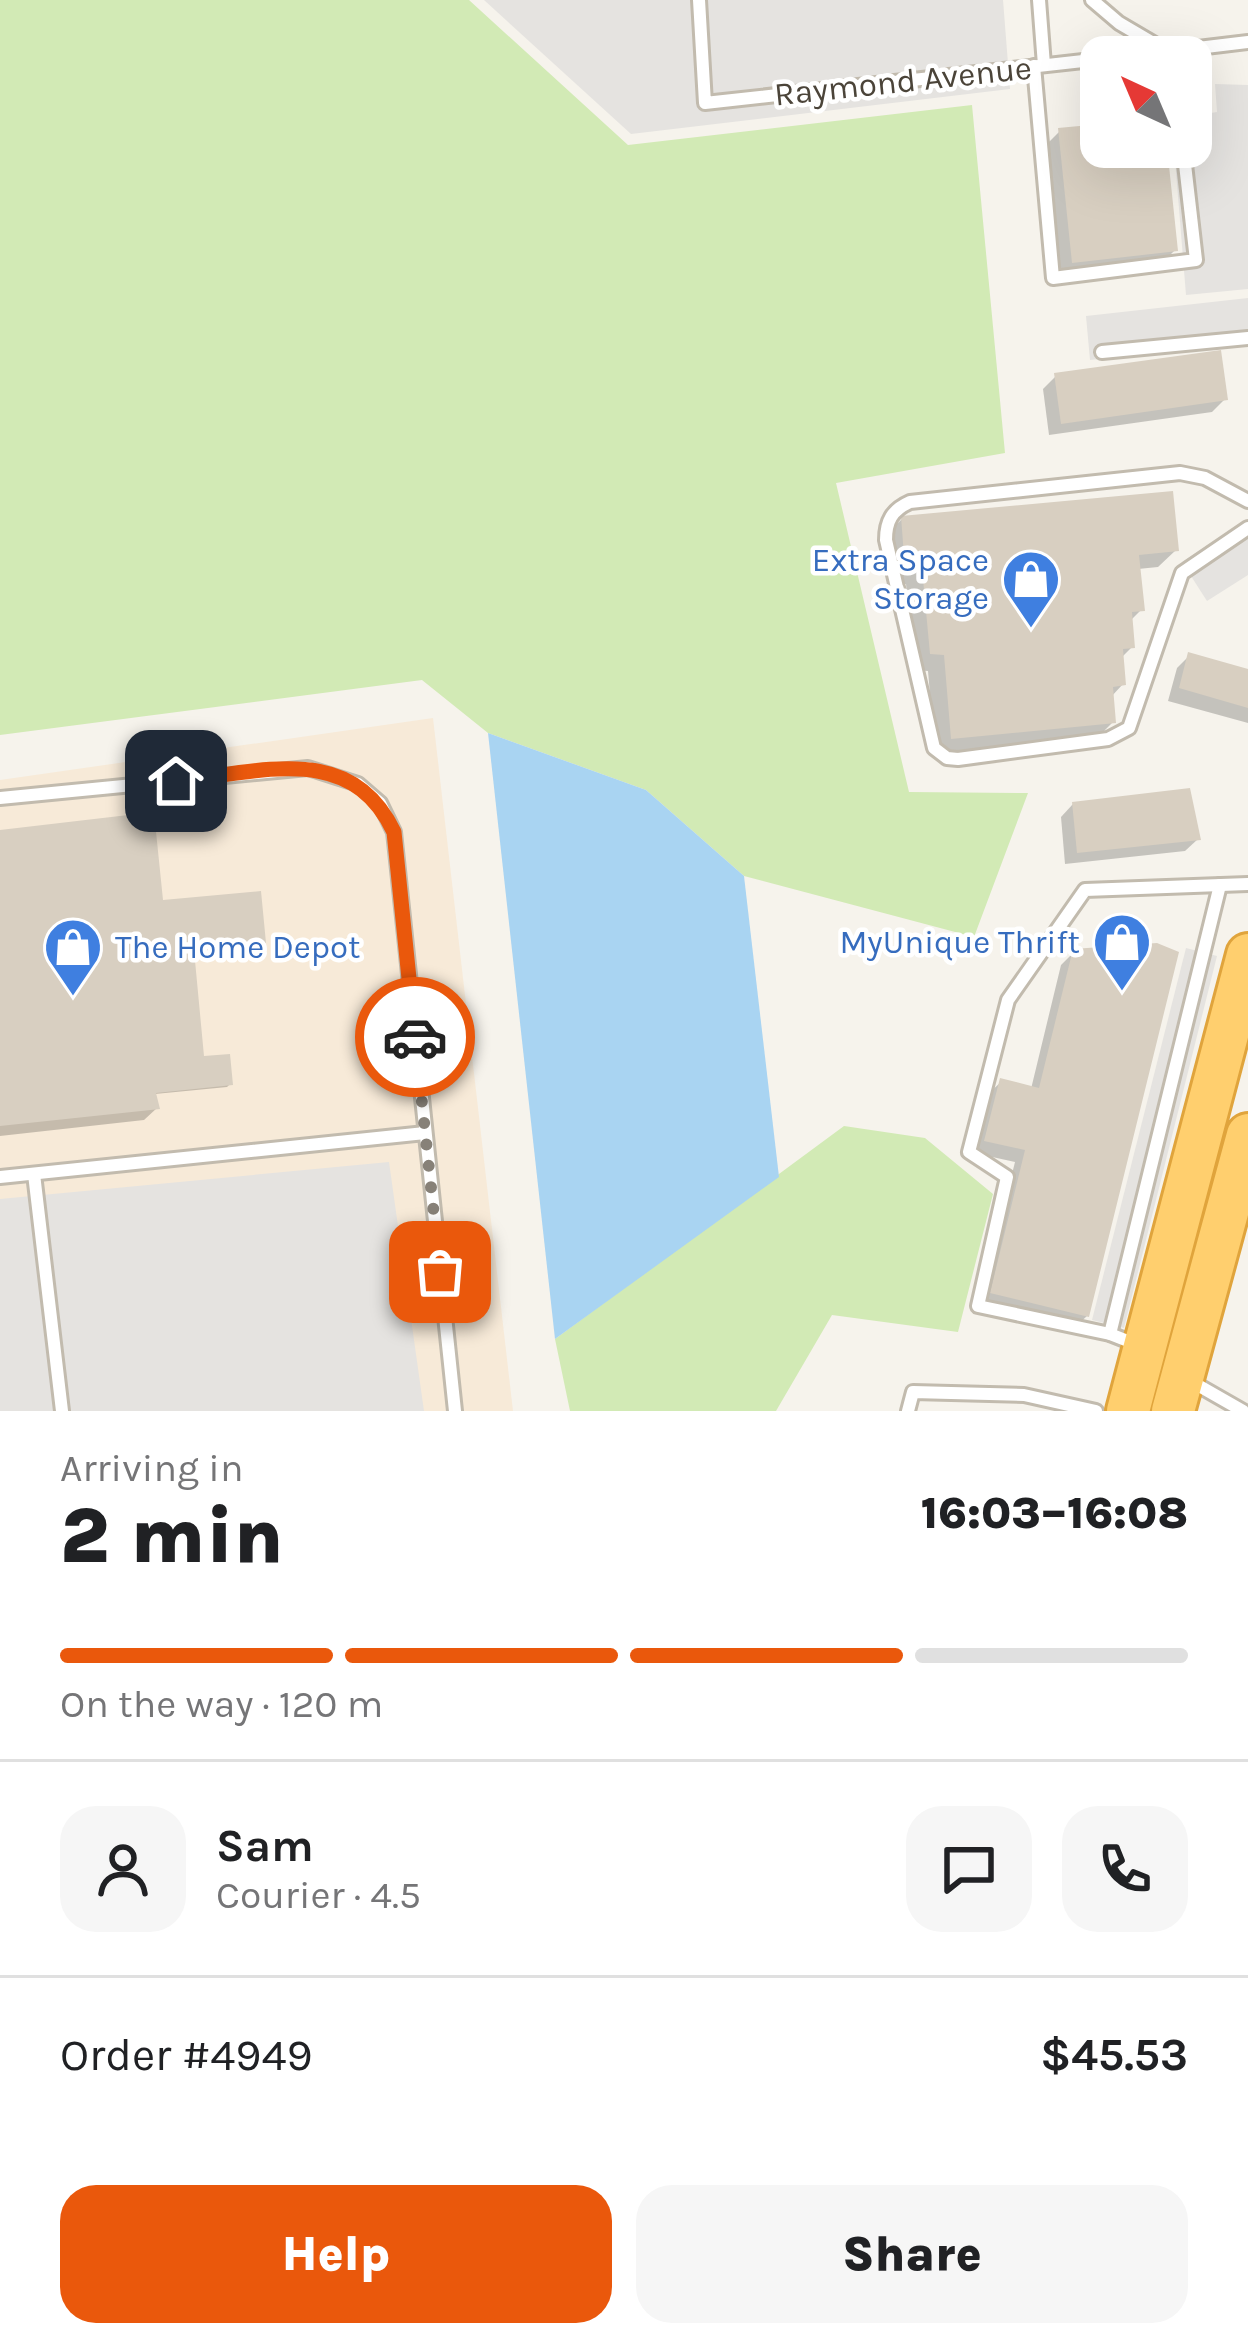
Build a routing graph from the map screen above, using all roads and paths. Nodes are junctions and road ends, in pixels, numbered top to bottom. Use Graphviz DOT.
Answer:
graph roads {
  1 [pos="699,0"];
  2 [pos="1039,0"];
  3 [pos="1092,0"];
  4 [pos="1140,36"];
  5 [pos="1248,42"];
  6 [pos="1212,48"];
  7 [pos="1080,61"];
  8 [pos="1039,66"];
  9 [pos="1186,168"];
  10 [pos="1248,338"];
  11 [pos="1102,352"];
  12 [pos="1248,501"];
  13 [pos="1248,528"];
  14 [pos="0,798"];
  15 [pos="1248,884"];
  16 [pos="1220,885"];
  17 [pos="1248,955"];
  18 [pos="1181,1042"];
  19 [pos="1211,1042"];
  20 [pos="425,1132"];
  21 [pos="1248,1135"];
  22 [pos="34,1174"];
  23 [pos="0,1177"];
  24 [pos="1239,1201"];
  25 [pos="1128,1340"];
  26 [pos="1178,1394"];
  27 [pos="62,1411"];
  28 [pos="454,1411"];
  29 [pos="908,1411"];
  30 [pos="1096,1411"];
  31 [pos="1128,1411"];
  32 [pos="1243,1411"];
  1 -- 8 [label="lane, Raymond Avenue"];
  2 -- 8 [label="lane"];
  3 -- 4 [label="lane"];
  5 -- 6 [label="lane"];
  7 -- 8 [label="lane, Raymond Avenue"];
  8 -- 9 [label="lane"];
  10 -- 11 [label="lane"];
  12 -- 13 [label="lane"];
  14 -- 20 [label="lane"];
  15 -- 16 [label="lane"];
  16 -- 18 [label="lane"];
  16 -- 25 [label="lane"];
  17 -- 19 [label="highway"];
  18 -- 19 [label="lane"];
  18 -- 25 [label="lane"];
  19 -- 25 [label="highway"];
  20 -- 22 [label="lane"];
  20 -- 28 [label="lane"];
  21 -- 24 [label="highway"];
  22 -- 23 [label="lane"];
  22 -- 27 [label="lane"];
  24 -- 26 [label="highway"];
  25 -- 31 [label="highway"];
  26 -- 32 [label="lane"];
  29 -- 30 [label="lane"];
}
